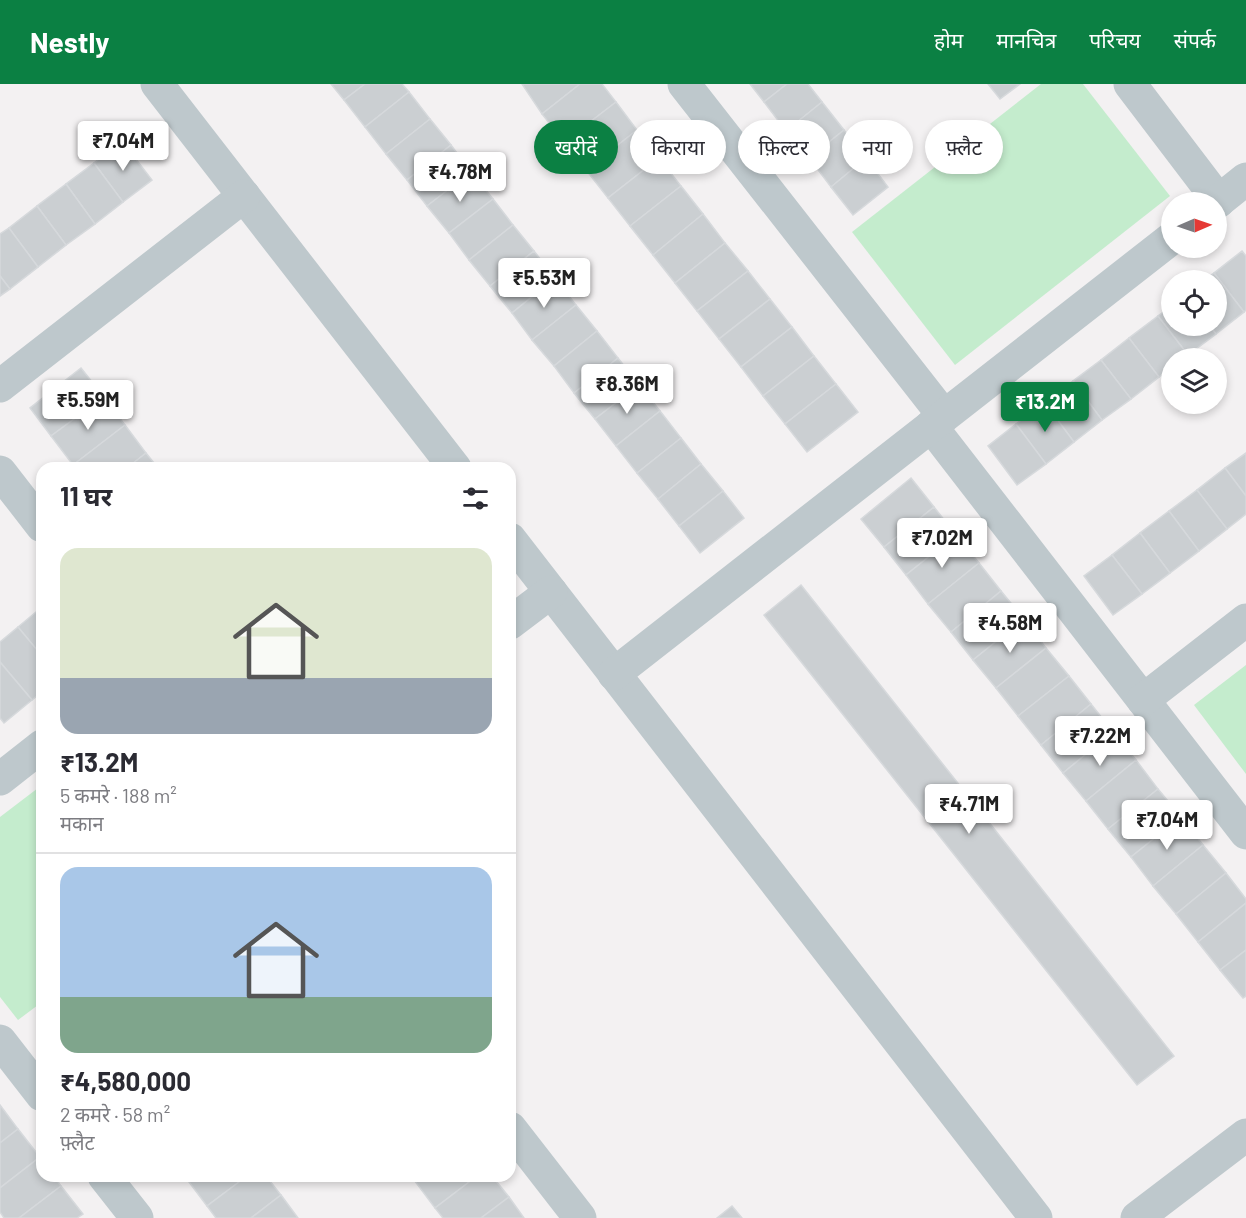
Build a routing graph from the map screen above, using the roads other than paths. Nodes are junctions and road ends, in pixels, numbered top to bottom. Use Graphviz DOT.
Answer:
graph roads {
  1 [pos="157,84"];
  2 [pos="684,84"];
  3 [pos="1130,84"];
  4 [pos="1246,180"];
  5 [pos="1211,192"];
  6 [pos="1227,195"];
  7 [pos="244,196"];
  8 [pos="1161,247"];
  9 [pos="0,387"];
  10 [pos="938,421"];
  11 [pos="450,462"];
  12 [pos="0,472"];
  13 [pos="36,518"];
  14 [pos="516,547"];
  15 [pos="551,592"];
  16 [pos="516,618"];
  17 [pos="1246,620"];
  18 [pos="614,674"];
  19 [pos="1143,700"];
  20 [pos="36,751"];
  21 [pos="0,779"];
  22 [pos="1246,833"];
  23 [pos="0,1041"];
  24 [pos="36,1087"];
  25 [pos="1246,1135"];
  26 [pos="516,1136"];
  27 [pos="109,1182"];
  28 [pos="137,1218"];
  29 [pos="580,1218"];
  30 [pos="1036,1218"];
  31 [pos="1137,1218"];
  1 -- 7 [label="street"];
  2 -- 10 [label="street"];
  3 -- 5 [label="street"];
  4 -- 6 [label="street"];
  7 -- 9 [label="street"];
  7 -- 11 [label="street"];
  8 -- 10 [label="street"];
  10 -- 18 [label="street"];
  10 -- 19 [label="street"];
  12 -- 13 [label="street"];
  14 -- 15 [label="street"];
  15 -- 16 [label="street"];
  15 -- 18 [label="street"];
  17 -- 19 [label="street"];
  18 -- 30 [label="street"];
  19 -- 22 [label="street"];
  20 -- 21 [label="street"];
  23 -- 24 [label="street"];
  25 -- 31 [label="street"];
  26 -- 29 [label="street"];
  27 -- 28 [label="street"];
}
